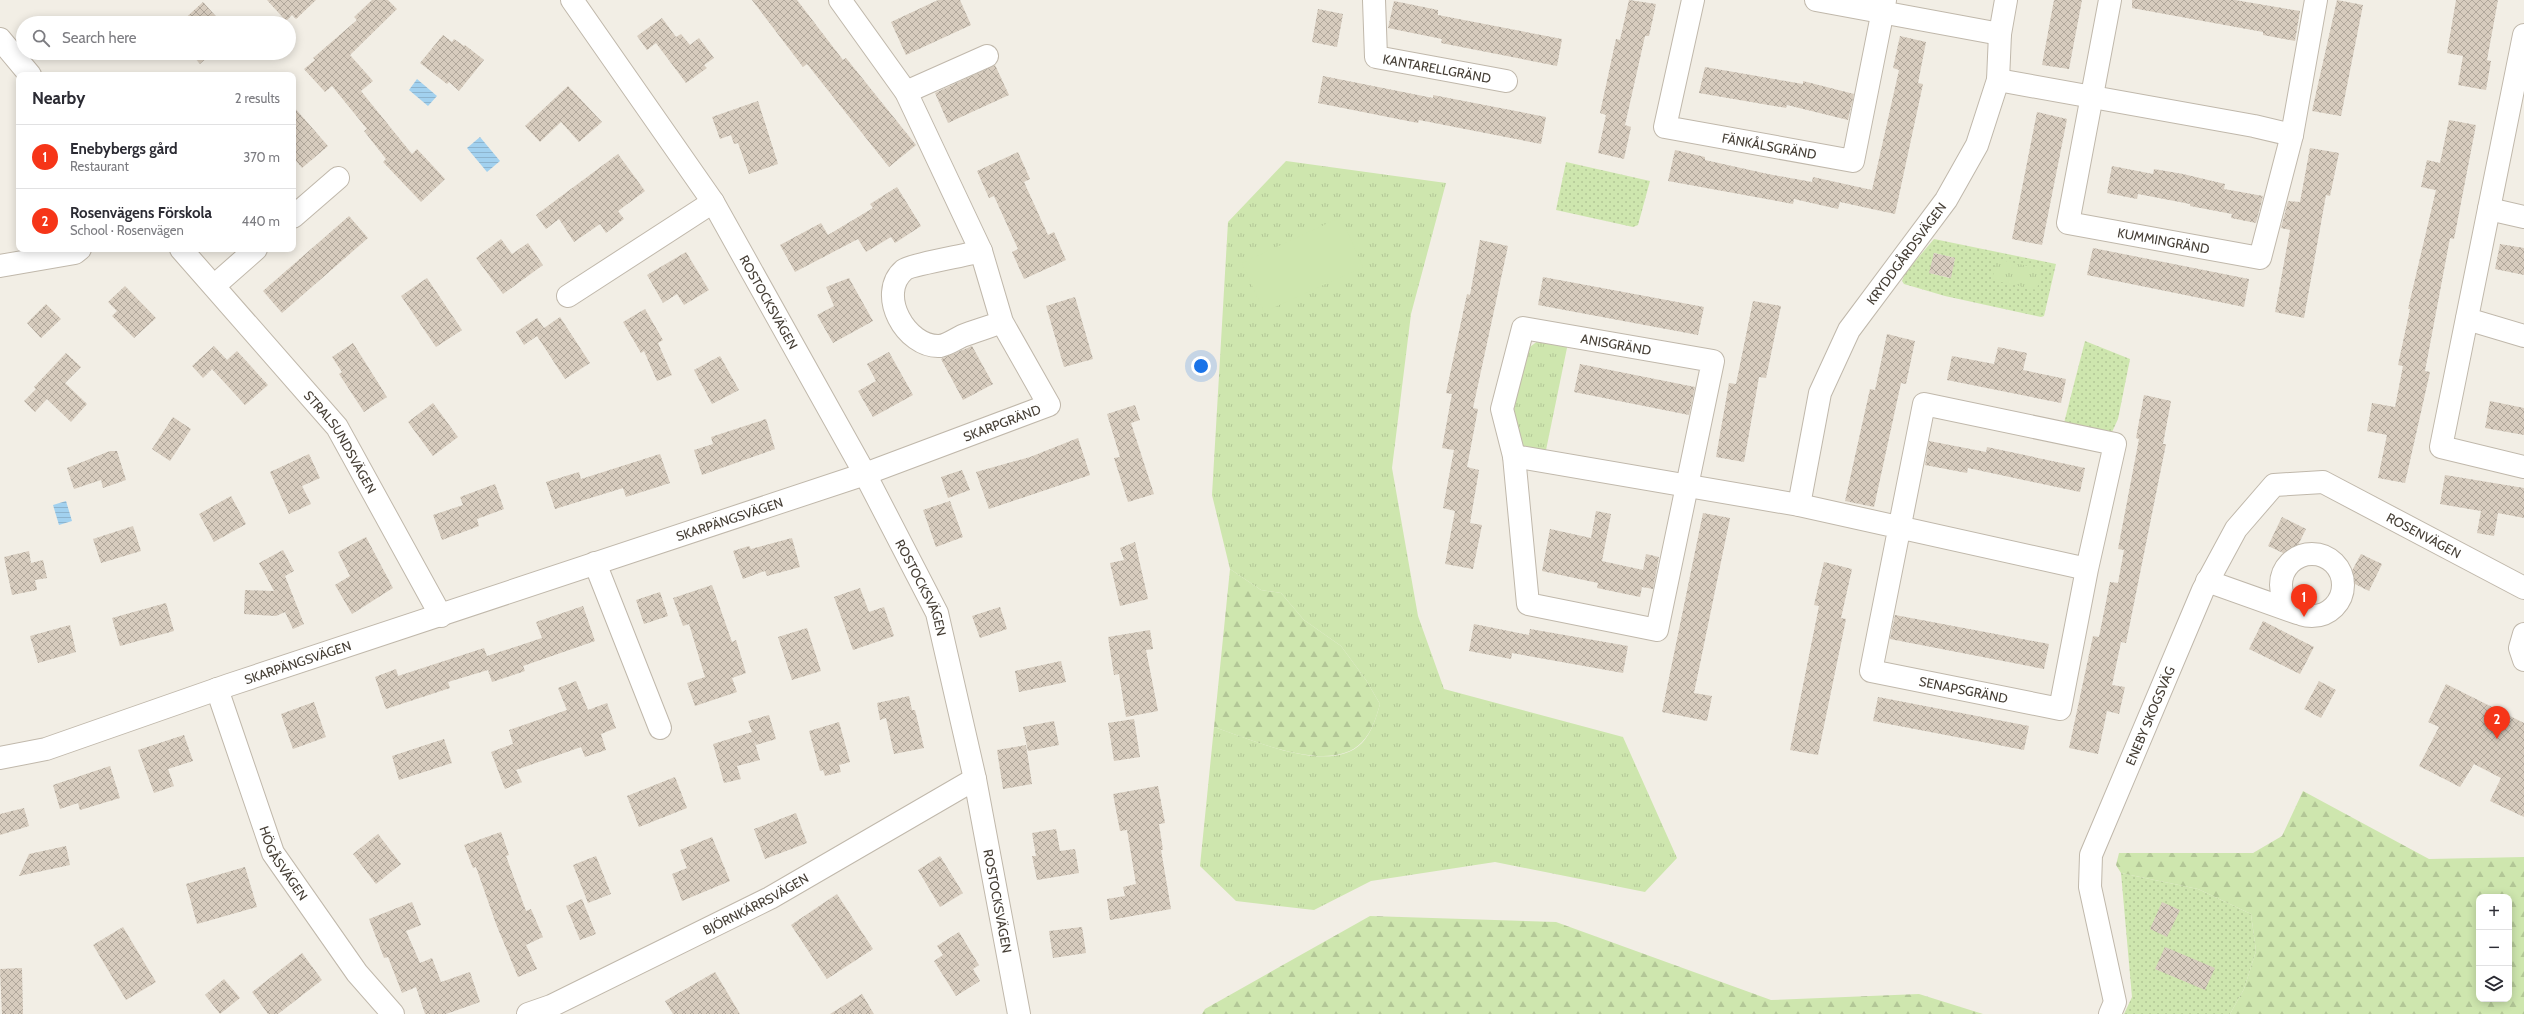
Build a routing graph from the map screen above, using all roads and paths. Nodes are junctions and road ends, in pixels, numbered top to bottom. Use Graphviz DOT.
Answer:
graph roads {
  1 [pos="572,0"];
  2 [pos="840,0"];
  3 [pos="1374,0"];
  4 [pos="1693,0"];
  5 [pos="1816,0"];
  6 [pos="2006,0"];
  7 [pos="2110,0"];
  8 [pos="2316,0"];
  9 [pos="1884,6"];
  10 [pos="2000,34"];
  11 [pos="0,39"];
  12 [pos="2523,41"];
  13 [pos="986,56"];
  14 [pos="16,58"];
  15 [pos="18,60"];
  16 [pos="28,72"];
  17 [pos="1998,80"];
  18 [pos="1506,81"];
  19 [pos="906,92"];
  20 [pos="2092,98"];
  21 [pos="2292,135"];
  22 [pos="338,178"];
  23 [pos="713,202"];
  24 [pos="2489,209"];
  25 [pos="296,214"];
  26 [pos="2524,217"];
  27 [pos="981,251"];
  28 [pos="76,252"];
  29 [pos="184,252"];
  30 [pos="253,252"];
  31 [pos="0,266"];
  32 [pos="214,286"];
  33 [pos="568,296"];
  34 [pos="2467,320"];
  35 [pos="1002,322"];
  36 [pos="2524,336"];
  37 [pos="1514,456"];
  38 [pos="2524,467"];
  39 [pos="865,474"];
  40 [pos="2323,482"];
  41 [pos="1687,486"];
  42 [pos="1799,505"];
  43 [pos="1898,527"];
  44 [pos="595,563"];
  45 [pos="2087,569"];
  46 [pos="2207,581"];
  47 [pos="2524,588"];
  48 [pos="2297,613"];
  49 [pos="441,616"];
  50 [pos="2524,634"];
  51 [pos="2524,660"];
  52 [pos="217,689"];
  53 [pos="660,728"];
  54 [pos="0,758"];
  55 [pos="975,779"];
  56 [pos="393,1014"];
  57 [pos="528,1014"];
  58 [pos="1019,1014"];
  59 [pos="2110,1014"];
  1 -- 23 [label="street, ROSTOCKSVÄGEN"];
  2 -- 19 [label="street, SKARPGRÄND"];
  3 -- 18 [label="street, KANTARELLGRÄND"];
  4 -- 9 [label="street, FÄNKÅLSGRÄND"];
  5 -- 9 [label="street"];
  6 -- 10 [label="street, KRYDDGÅRDSVÄGEN"];
  7 -- 20 [label="street, KUMMINGRÄND"];
  8 -- 21 [label="street, KUMMINGRÄND"];
  9 -- 10 [label="street"];
  10 -- 17 [label="street, KRYDDGÅRDSVÄGEN"];
  11 -- 14 [label="street"];
  12 -- 24 [label="street"];
  13 -- 19 [label="street"];
  15 -- 16 [label="street"];
  17 -- 20 [label="street"];
  17 -- 42 [label="street, KRYDDGÅRDSVÄGEN"];
  19 -- 27 [label="street, SKARPGRÄND"];
  20 -- 21 [label="street"];
  20 -- 21 [label="street, KUMMINGRÄND"];
  22 -- 25 [label="street"];
  23 -- 33 [label="street"];
  23 -- 39 [label="street, ROSTOCKSVÄGEN"];
  24 -- 26 [label="street"];
  24 -- 34 [label="street"];
  27 -- 35 [label="street, SKARPGRÄND"];
  27 -- 35 [label="street"];
  28 -- 31 [label="street"];
  29 -- 32 [label="street, STRALSUNDSVÄGEN"];
  30 -- 32 [label="street"];
  32 -- 49 [label="street, STRALSUNDSVÄGEN"];
  34 -- 36 [label="street"];
  34 -- 38 [label="street"];
  35 -- 39 [label="street, SKARPGRÄND"];
  37 -- 41 [label="street"];
  37 -- 41 [label="street, ANISGRÄND"];
  37 -- 41 [label="street, ANISGRÄND"];
  39 -- 44 [label="street, SKARPÄNGSVÄGEN"];
  39 -- 55 [label="street, ROSTOCKSVÄGEN"];
  40 -- 46 [label="street, ENEBY SKOGSVÄG"];
  40 -- 47 [label="street, ROSENVÄGEN"];
  41 -- 42 [label="street"];
  42 -- 43 [label="street"];
  43 -- 45 [label="street"];
  43 -- 45 [label="street, SENAPSGRÄND"];
  43 -- 45 [label="street, SENAPSGRÄND"];
  44 -- 49 [label="street, SKARPÄNGSVÄGEN"];
  44 -- 53 [label="street"];
  46 -- 48 [label="street"];
  46 -- 59 [label="street, ENEBY SKOGSVÄG"];
  49 -- 52 [label="street, SKARPÄNGSVÄGEN"];
  50 -- 51 [label="street"];
  52 -- 54 [label="street, SKARPÄNGSVÄGEN"];
  52 -- 56 [label="street, HÖGÅSVÄGEN"];
  55 -- 57 [label="street, BJÖRNKÄRRSVÄGEN"];
  55 -- 58 [label="street, ROSTOCKSVÄGEN"];
}
